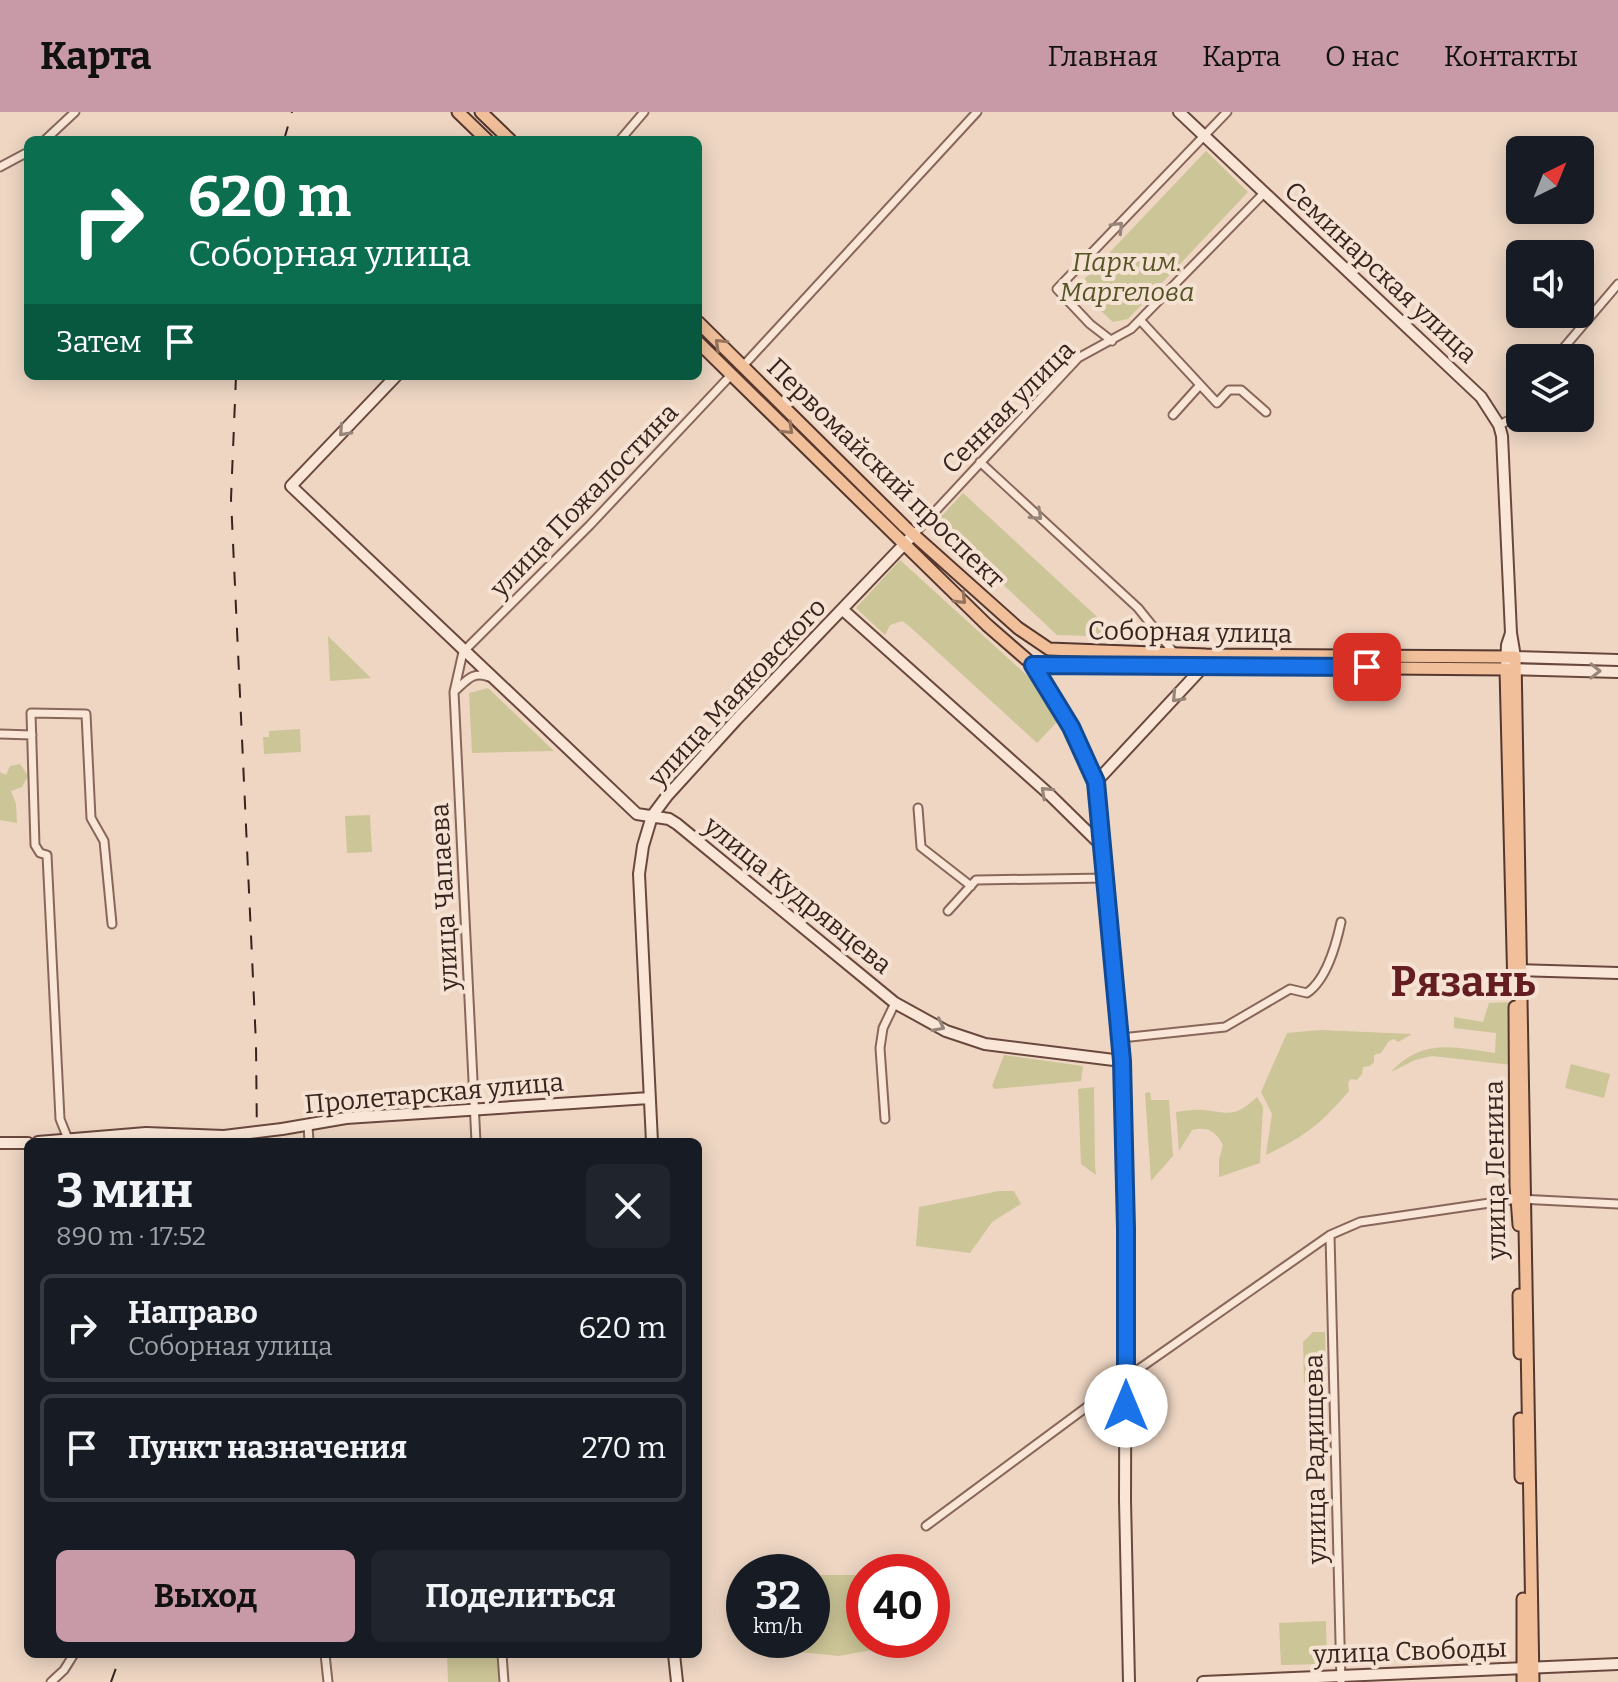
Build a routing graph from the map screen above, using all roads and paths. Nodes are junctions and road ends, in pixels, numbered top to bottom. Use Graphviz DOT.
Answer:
graph roads {
  1 [pos="75,112"];
  2 [pos="458,112"];
  3 [pos="481,112"];
  4 [pos="644,112"];
  5 [pos="977,112"];
  6 [pos="1179,112"];
  7 [pos="1227,112"];
  8 [pos="49,136"];
  9 [pos="483,136"];
  10 [pos="506,136"];
  11 [pos="623,136"];
  12 [pos="1205,136"];
  13 [pos="24,154"];
  14 [pos="0,167"];
  15 [pos="1265,192"];
  16 [pos="1618,284"];
  17 [pos="1140,320"];
  18 [pos="702,326"];
  19 [pos="1112,341"];
  20 [pos="1567,344"];
  21 [pos="702,346"];
  22 [pos="743,366"];
  23 [pos="732,374"];
  24 [pos="392,380"];
  25 [pos="1200,385"];
  26 [pos="1266,412"];
  27 [pos="1173,415"];
  28 [pos="1506,422"];
  29 [pos="1499,425"];
  30 [pos="980,462"];
  31 [pos="914,534"];
  32 [pos="906,544"];
  33 [pos="843,610"];
  34 [pos="1049,649"];
  35 [pos="463,652"];
  36 [pos="1176,654"];
  37 [pos="1618,660"];
  38 [pos="1511,663"];
  39 [pos="1033,665"];
  40 [pos="478,666"];
  41 [pos="1204,666"];
  42 [pos="1618,672"];
  43 [pos="458,673"];
  44 [pos="491,678"];
  45 [pos="454,692"];
  46 [pos="0,734"];
  47 [pos="32,735"];
  48 [pos="1096,782"];
  49 [pos="918,808"];
  50 [pos="652,816"];
  51 [pos="1102,846"];
  52 [pos="1106,878"];
  53 [pos="971,886"];
  54 [pos="948,911"];
  55 [pos="1341,922"];
  56 [pos="112,924"];
  57 [pos="1517,970"];
  58 [pos="1618,973"];
  59 [pos="895,1003"];
  60 [pos="1121,1038"];
  61 [pos="1122,1061"];
  62 [pos="649,1098"];
  63 [pos="475,1108"];
  64 [pos="885,1119"];
  65 [pos="308,1125"];
  66 [pos="68,1138"];
  67 [pos="81,1138"];
  68 [pos="187,1138"];
  69 [pos="309,1138"];
  70 [pos="476,1138"];
  71 [pos="652,1138"];
  72 [pos="0,1143"];
  73 [pos="24,1143"];
  74 [pos="1522,1199"];
  75 [pos="1618,1204"];
  76 [pos="1330,1235"];
  77 [pos="1126,1378"];
  78 [pos="926,1526"];
  79 [pos="72,1658"];
  80 [pos="325,1658"];
  81 [pos="502,1658"];
  82 [pos="674,1658"];
  83 [pos="1618,1664"];
  84 [pos="1528,1669"];
  85 [pos="1341,1679"];
  86 [pos="51,1682"];
  87 [pos="328,1682"];
  88 [pos="504,1682"];
  89 [pos="677,1682"];
  90 [pos="1129,1682"];
  91 [pos="1203,1682"];
  92 [pos="1523,1682"];
  93 [pos="1533,1682"];
  1 -- 8 [label="street"];
  2 -- 9 [label="main road"];
  3 -- 10 [label="main road"];
  4 -- 11 [label="street"];
  5 -- 22 [label="street"];
  6 -- 12 [label="street, Семинарская улица"];
  7 -- 12 [label="street"];
  12 -- 15 [label="street, Семинарская улица"];
  19 -- 12 [label="street, one-way"];
  13 -- 14 [label="street"];
  15 -- 17 [label="street, Сенная улица"];
  15 -- 29 [label="street, Семинарская улица"];
  16 -- 20 [label="street"];
  17 -- 19 [label="street, Сенная улица"];
  17 -- 25 [label="street"];
  22 -- 18 [label="main road, Первомайский проспект, one-way"];
  19 -- 30 [label="street, Сенная улица"];
  21 -- 23 [label="main road, Первомайский проспект"];
  22 -- 31 [label="main road, Первомайский проспект"];
  23 -- 32 [label="main road, Первомайский проспект, one-way"];
  23 -- 35 [label="street, улица Пожалостина"];
  24 -- 35 [label="street, улица Кудрявцева, one-way"];
  25 -- 26 [label="street"];
  25 -- 27 [label="street"];
  28 -- 29 [label="street"];
  29 -- 38 [label="street, Семинарская улица"];
  30 -- 31 [label="street, Сенная улица"];
  30 -- 36 [label="street, one-way"];
  31 -- 32 [label="street, улица Маяковского"];
  31 -- 34 [label="main road, Первомайский проспект"];
  32 -- 33 [label="street, улица Маяковского"];
  32 -- 39 [label="main road, Первомайский проспект, one-way"];
  33 -- 50 [label="street, улица Маяковского"];
  51 -- 33 [label="street, one-way"];
  34 -- 36 [label="main road, Соборная улица"];
  35 -- 40 [label="street, улица Кудрявцева"];
  35 -- 43 [label="street, улица Чапаева"];
  36 -- 38 [label="main road, Соборная улица"];
  37 -- 38 [label="street, Соборная улица"];
  38 -- 41 [label="main road, Соборная улица"];
  38 -- 42 [label="street, Соборная улица, one-way"];
  38 -- 57 [label="main road, улица Ленина"];
  39 -- 41 [label="main road, Соборная улица"];
  39 -- 48 [label="street"];
  40 -- 43 [label="street"];
  40 -- 44 [label="street, улица Кудрявцева"];
  41 -- 48 [label="street, one-way"];
  43 -- 45 [label="street, улица Чапаева"];
  44 -- 45 [label="street"];
  44 -- 50 [label="street, улица Кудрявцева"];
  45 -- 63 [label="street, улица Чапаева"];
  46 -- 47 [label="street"];
  47 -- 56 [label="street"];
  47 -- 66 [label="street"];
  48 -- 51 [label="street"];
  49 -- 53 [label="street"];
  50 -- 59 [label="street, улица Кудрявцева"];
  50 -- 62 [label="street, улица Маяковского"];
  51 -- 52 [label="street"];
  52 -- 53 [label="street"];
  52 -- 60 [label="street"];
  53 -- 54 [label="street"];
  55 -- 60 [label="street"];
  57 -- 58 [label="street"];
  57 -- 74 [label="main road, улица Ленина"];
  59 -- 61 [label="street, улица Кудрявцева, one-way"];
  59 -- 64 [label="street"];
  60 -- 61 [label="street"];
  61 -- 77 [label="street"];
  62 -- 63 [label="street, Пролетарская улица"];
  62 -- 71 [label="street, улица Маяковского"];
  63 -- 65 [label="street, Пролетарская улица"];
  63 -- 70 [label="street, улица Чапаева"];
  65 -- 68 [label="street, Пролетарская улица, bridge"];
  65 -- 69 [label="street"];
  67 -- 68 [label="street, Пролетарская улица"];
  72 -- 73 [label="street"];
  74 -- 75 [label="street"];
  74 -- 76 [label="street"];
  74 -- 84 [label="main road, улица Ленина"];
  76 -- 77 [label="street"];
  76 -- 85 [label="street, улица Радищева"];
  77 -- 78 [label="street"];
  77 -- 90 [label="street"];
  79 -- 86 [label="street"];
  80 -- 87 [label="street"];
  81 -- 88 [label="street"];
  82 -- 89 [label="street"];
  83 -- 84 [label="street, улица Свободы"];
  84 -- 85 [label="street, улица Свободы"];
  84 -- 92 [label="main road, улица Ленина"];
  84 -- 93 [label="main road, улица Ленина"];
  85 -- 91 [label="street, улица Свободы"];
}
